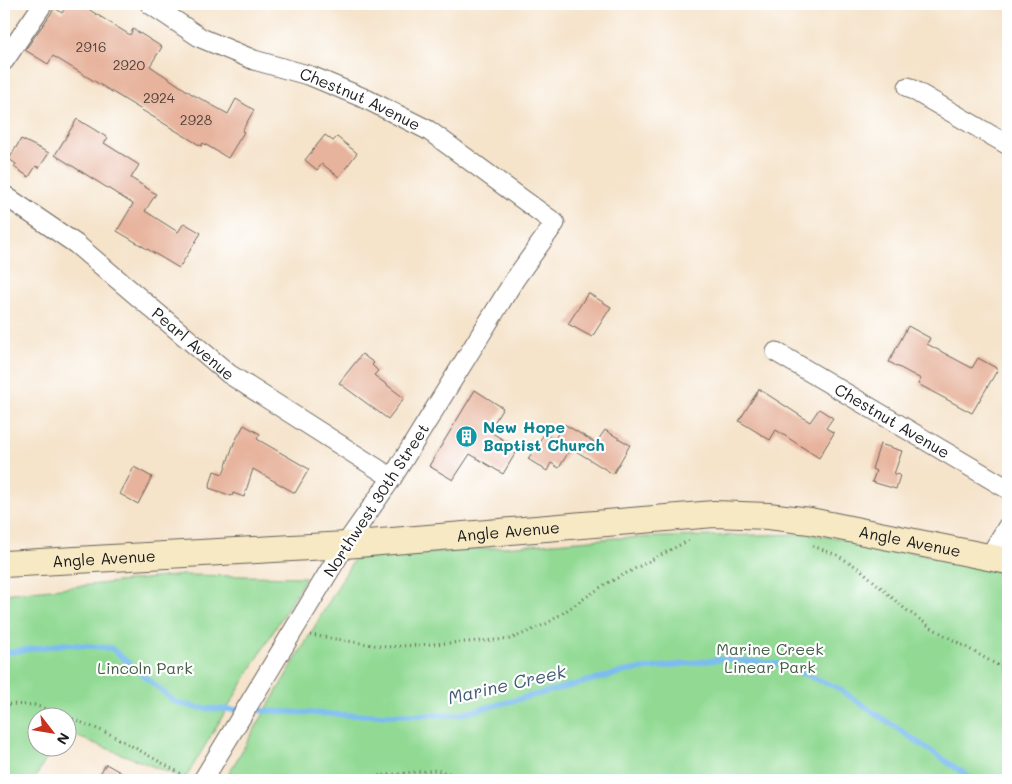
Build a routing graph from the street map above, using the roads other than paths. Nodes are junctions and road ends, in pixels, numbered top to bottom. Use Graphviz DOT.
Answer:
graph roads {
  1 [pos="43,4"];
  2 [pos="150,4"];
  3 [pos="4,61"];
  4 [pos="908,87"];
  5 [pos="1008,145"];
  6 [pos="4,195"];
  7 [pos="555,223"];
  8 [pos="776,352"];
  9 [pos="392,478"];
  10 [pos="1008,489"];
  11 [pos="1008,526"];
  12 [pos="345,545"];
  13 [pos="999,559"];
  14 [pos="4,564"];
  15 [pos="199,778"];
  1 -- 3 [label="street"];
  2 -- 7 [label="street, Chestnut Avenue"];
  4 -- 5 [label="street"];
  6 -- 9 [label="street, Pearl Avenue"];
  7 -- 9 [label="street, Northwest 30th Street"];
  8 -- 10 [label="street, Chestnut Avenue"];
  9 -- 12 [label="street, Northwest 30th Street"];
  11 -- 13 [label="street"];
  12 -- 13 [label="main road, Angle Avenue"];
  12 -- 14 [label="main road, Angle Avenue"];
  12 -- 15 [label="street, Northwest 30th Street"];
}
